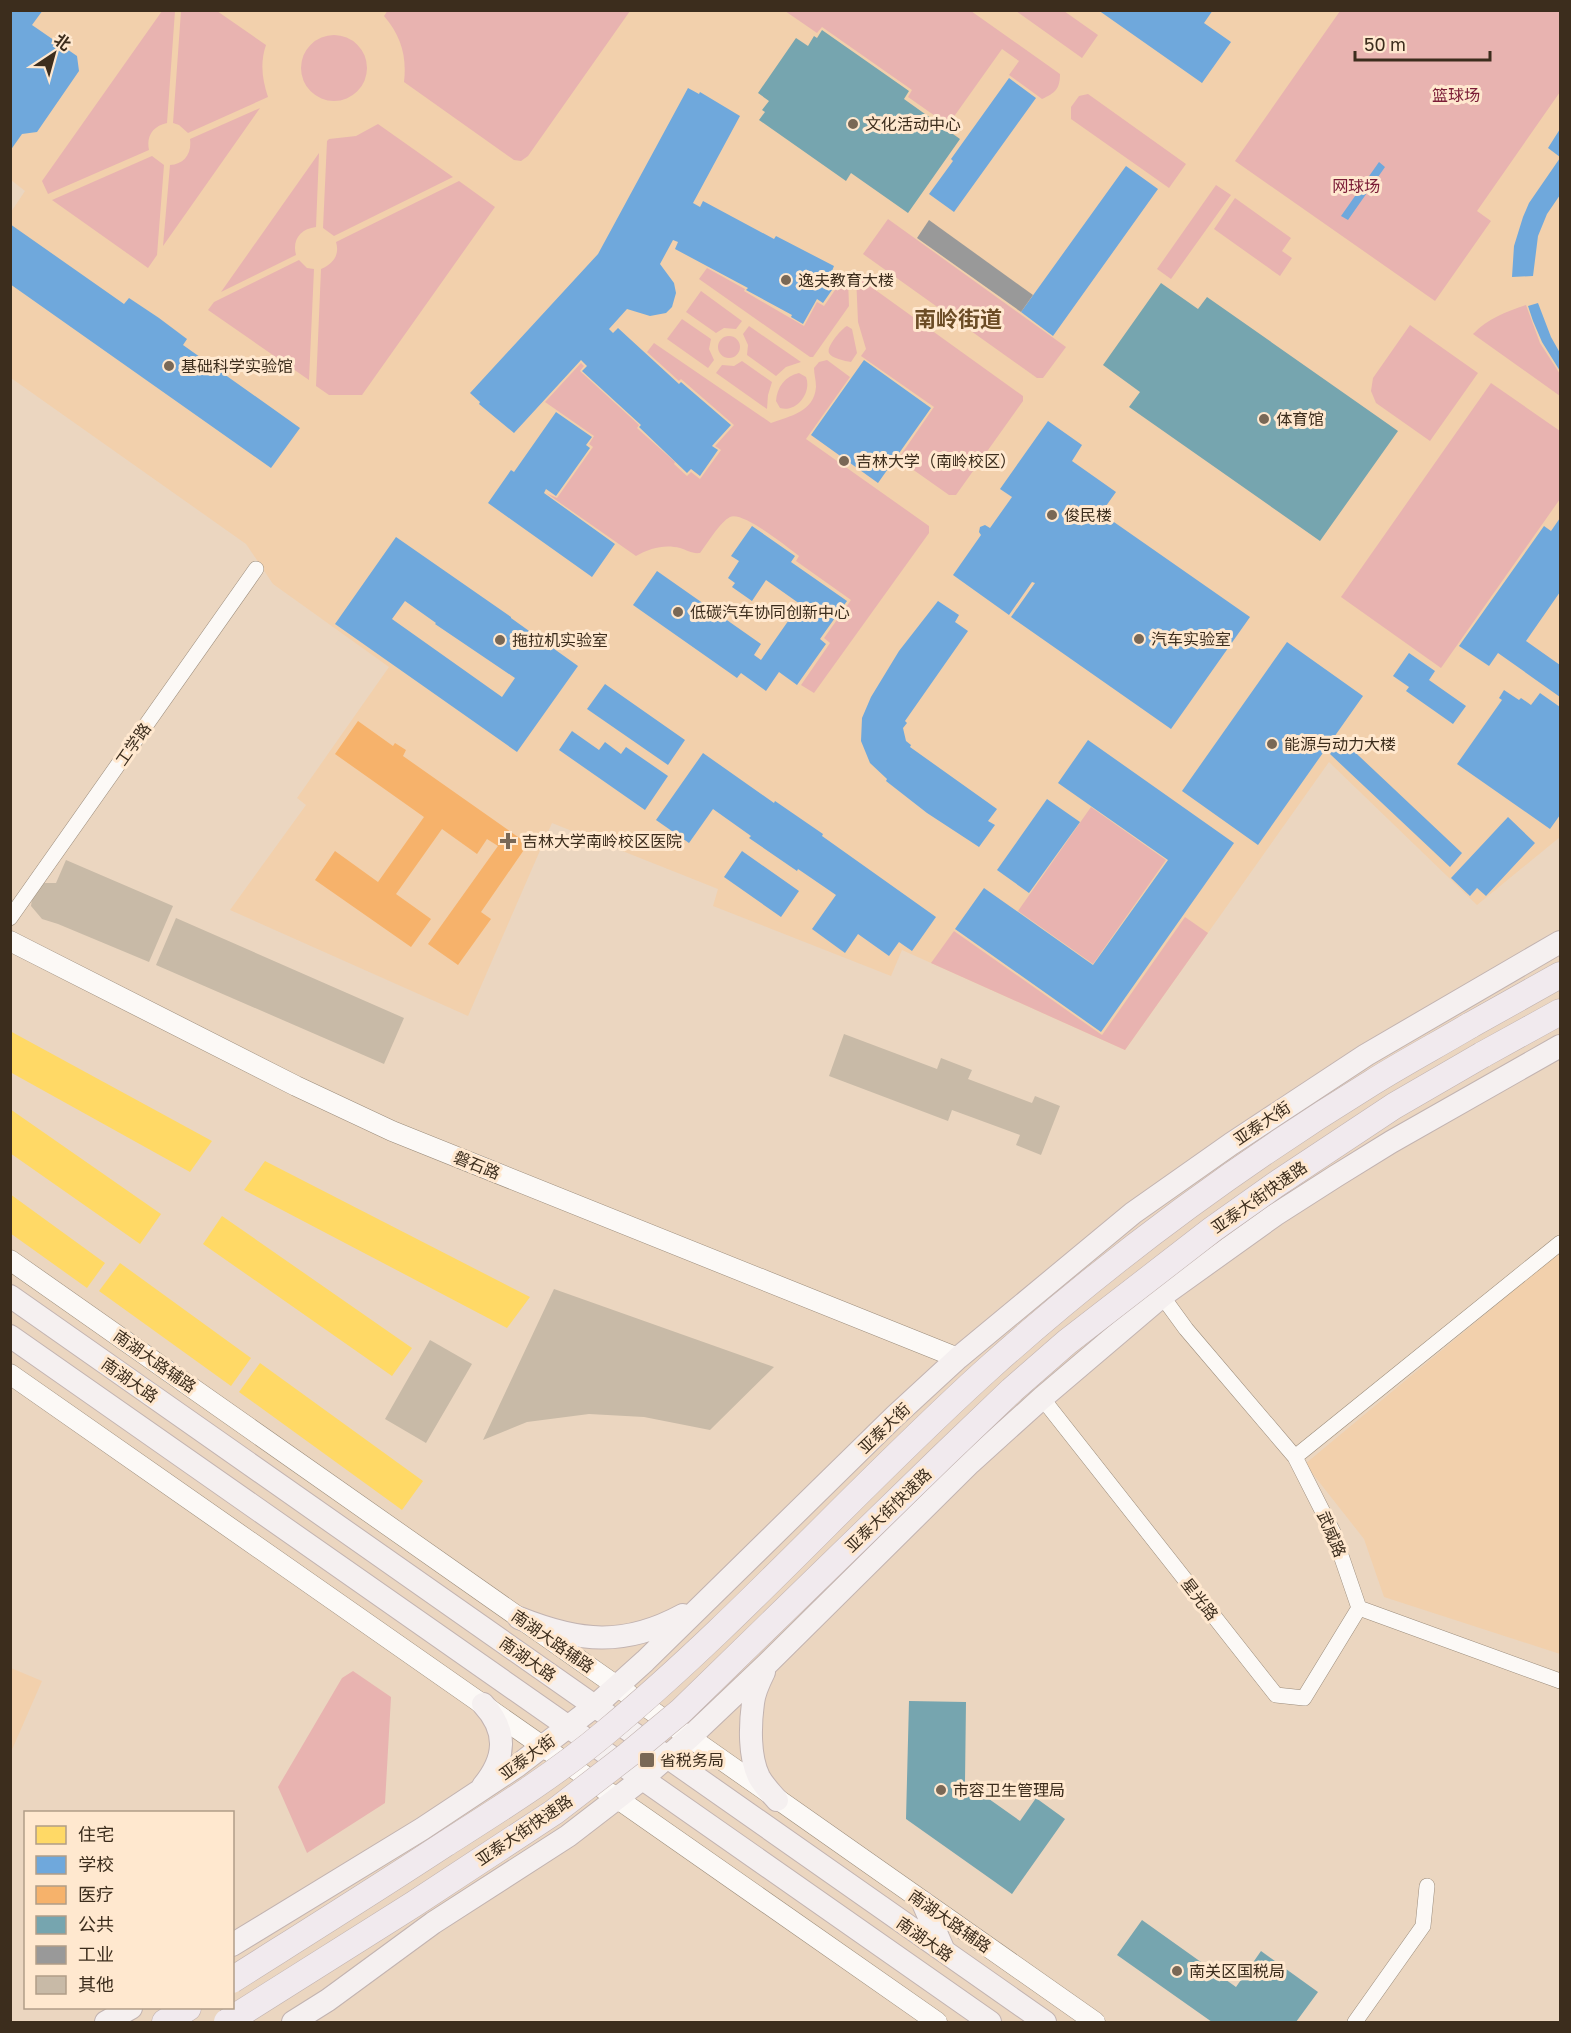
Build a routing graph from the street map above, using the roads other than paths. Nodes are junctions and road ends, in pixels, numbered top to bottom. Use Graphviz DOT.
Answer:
graph roads {
  1 [pos="256,569"];
  2 [pos="10,918"];
  3 [pos="10,942"];
  4 [pos="1560,942"];
  5 [pos="1560,975"];
  6 [pos="1560,1012"];
  7 [pos="1560,1046"];
  8 [pos="1560,1243"];
  9 [pos="10,1260"];
  10 [pos="10,1296"];
  11 [pos="1162,1296"];
  12 [pos="10,1336"];
  13 [pos="958,1358"];
  14 [pos="10,1374"];
  15 [pos="1042,1398"];
  16 [pos="1295,1457"];
  17 [pos="706,1603"];
  18 [pos="1359,1608"];
  19 [pos="519,1618"];
  20 [pos="767,1664"];
  21 [pos="1560,1681"];
  22 [pos="617,1687"];
  23 [pos="483,1704"];
  24 [pos="595,1706"];
  25 [pos="568,1727"];
  26 [pos="689,1738"];
  27 [pos="544,1747"];
  28 [pos="668,1757"];
  29 [pos="642,1779"];
  30 [pos="479,1791"];
  31 [pos="618,1799"];
  32 [pos="777,1800"];
  33 [pos="1427,1886"];
  34 [pos="923,1903"];
  35 [pos="234,1944"];
  36 [pos="944,1951"];
  37 [pos="234,1979"];
  38 [pos="128,2009"];
  39 [pos="185,2009"];
  40 [pos="106,2022"];
  41 [pos="165,2022"];
  42 [pos="227,2022"];
  43 [pos="293,2022"];
  44 [pos="937,2022"];
  45 [pos="990,2022"];
  46 [pos="1045,2022"];
  47 [pos="1095,2022"];
  48 [pos="1355,2022"];
  1 -- 2 [label="street, 工学路"];
  3 -- 13 [label="street, 磐石路"];
  4 -- 13 [label="main road, 亚泰大街"];
  5 -- 37 [label="highway, 亚泰大街快速路, bridge"];
  6 -- 42 [label="highway, 亚泰大街快速路, bridge"];
  7 -- 11 [label="main road"];
  8 -- 16 [label="street"];
  9 -- 19 [label="street, 南湖大路辅路"];
  10 -- 24 [label="main road, 南湖大路"];
  11 -- 15 [label="main road"];
  11 -- 16 [label="street, 武威路"];
  12 -- 25 [label="main road, 南湖大路"];
  13 -- 17 [label="main road, 亚泰大街"];
  14 -- 23 [label="street"];
  15 -- 18 [label="street, 星光路"];
  15 -- 20 [label="main road"];
  16 -- 18 [label="street, 武威路"];
  17 -- 19 [label="main road"];
  17 -- 22 [label="main road, 亚泰大街"];
  18 -- 21 [label="street"];
  19 -- 22 [label="street, 南湖大路辅路"];
  20 -- 26 [label="main road"];
  20 -- 32 [label="main road"];
  22 -- 24 [label="main road, 亚泰大街"];
  22 -- 26 [label="street, 南湖大路辅路"];
  23 -- 27 [label="street"];
  23 -- 30 [label="main road"];
  24 -- 25 [label="main road, 亚泰大街"];
  24 -- 28 [label="main road, 南湖大路"];
  25 -- 27 [label="main road, 亚泰大街"];
  25 -- 29 [label="main road, 南湖大路"];
  26 -- 28 [label="main road"];
  26 -- 32 [label="street, 南湖大路辅路"];
  27 -- 30 [label="main road, 亚泰大街"];
  27 -- 31 [label="street"];
  28 -- 29 [label="main road"];
  28 -- 36 [label="main road, 南湖大路"];
  29 -- 31 [label="main road"];
  29 -- 45 [label="main road, 南湖大路"];
  30 -- 35 [label="main road, 亚泰大街"];
  31 -- 43 [label="main road"];
  31 -- 44 [label="street"];
  32 -- 34 [label="street, 南湖大路辅路"];
  33 -- 48 [label="street"];
  34 -- 36 [label="main road"];
  34 -- 47 [label="street, 南湖大路辅路"];
  36 -- 46 [label="main road, 南湖大路"];
  38 -- 40 [label="main road"];
  39 -- 41 [label="highway"];
}
